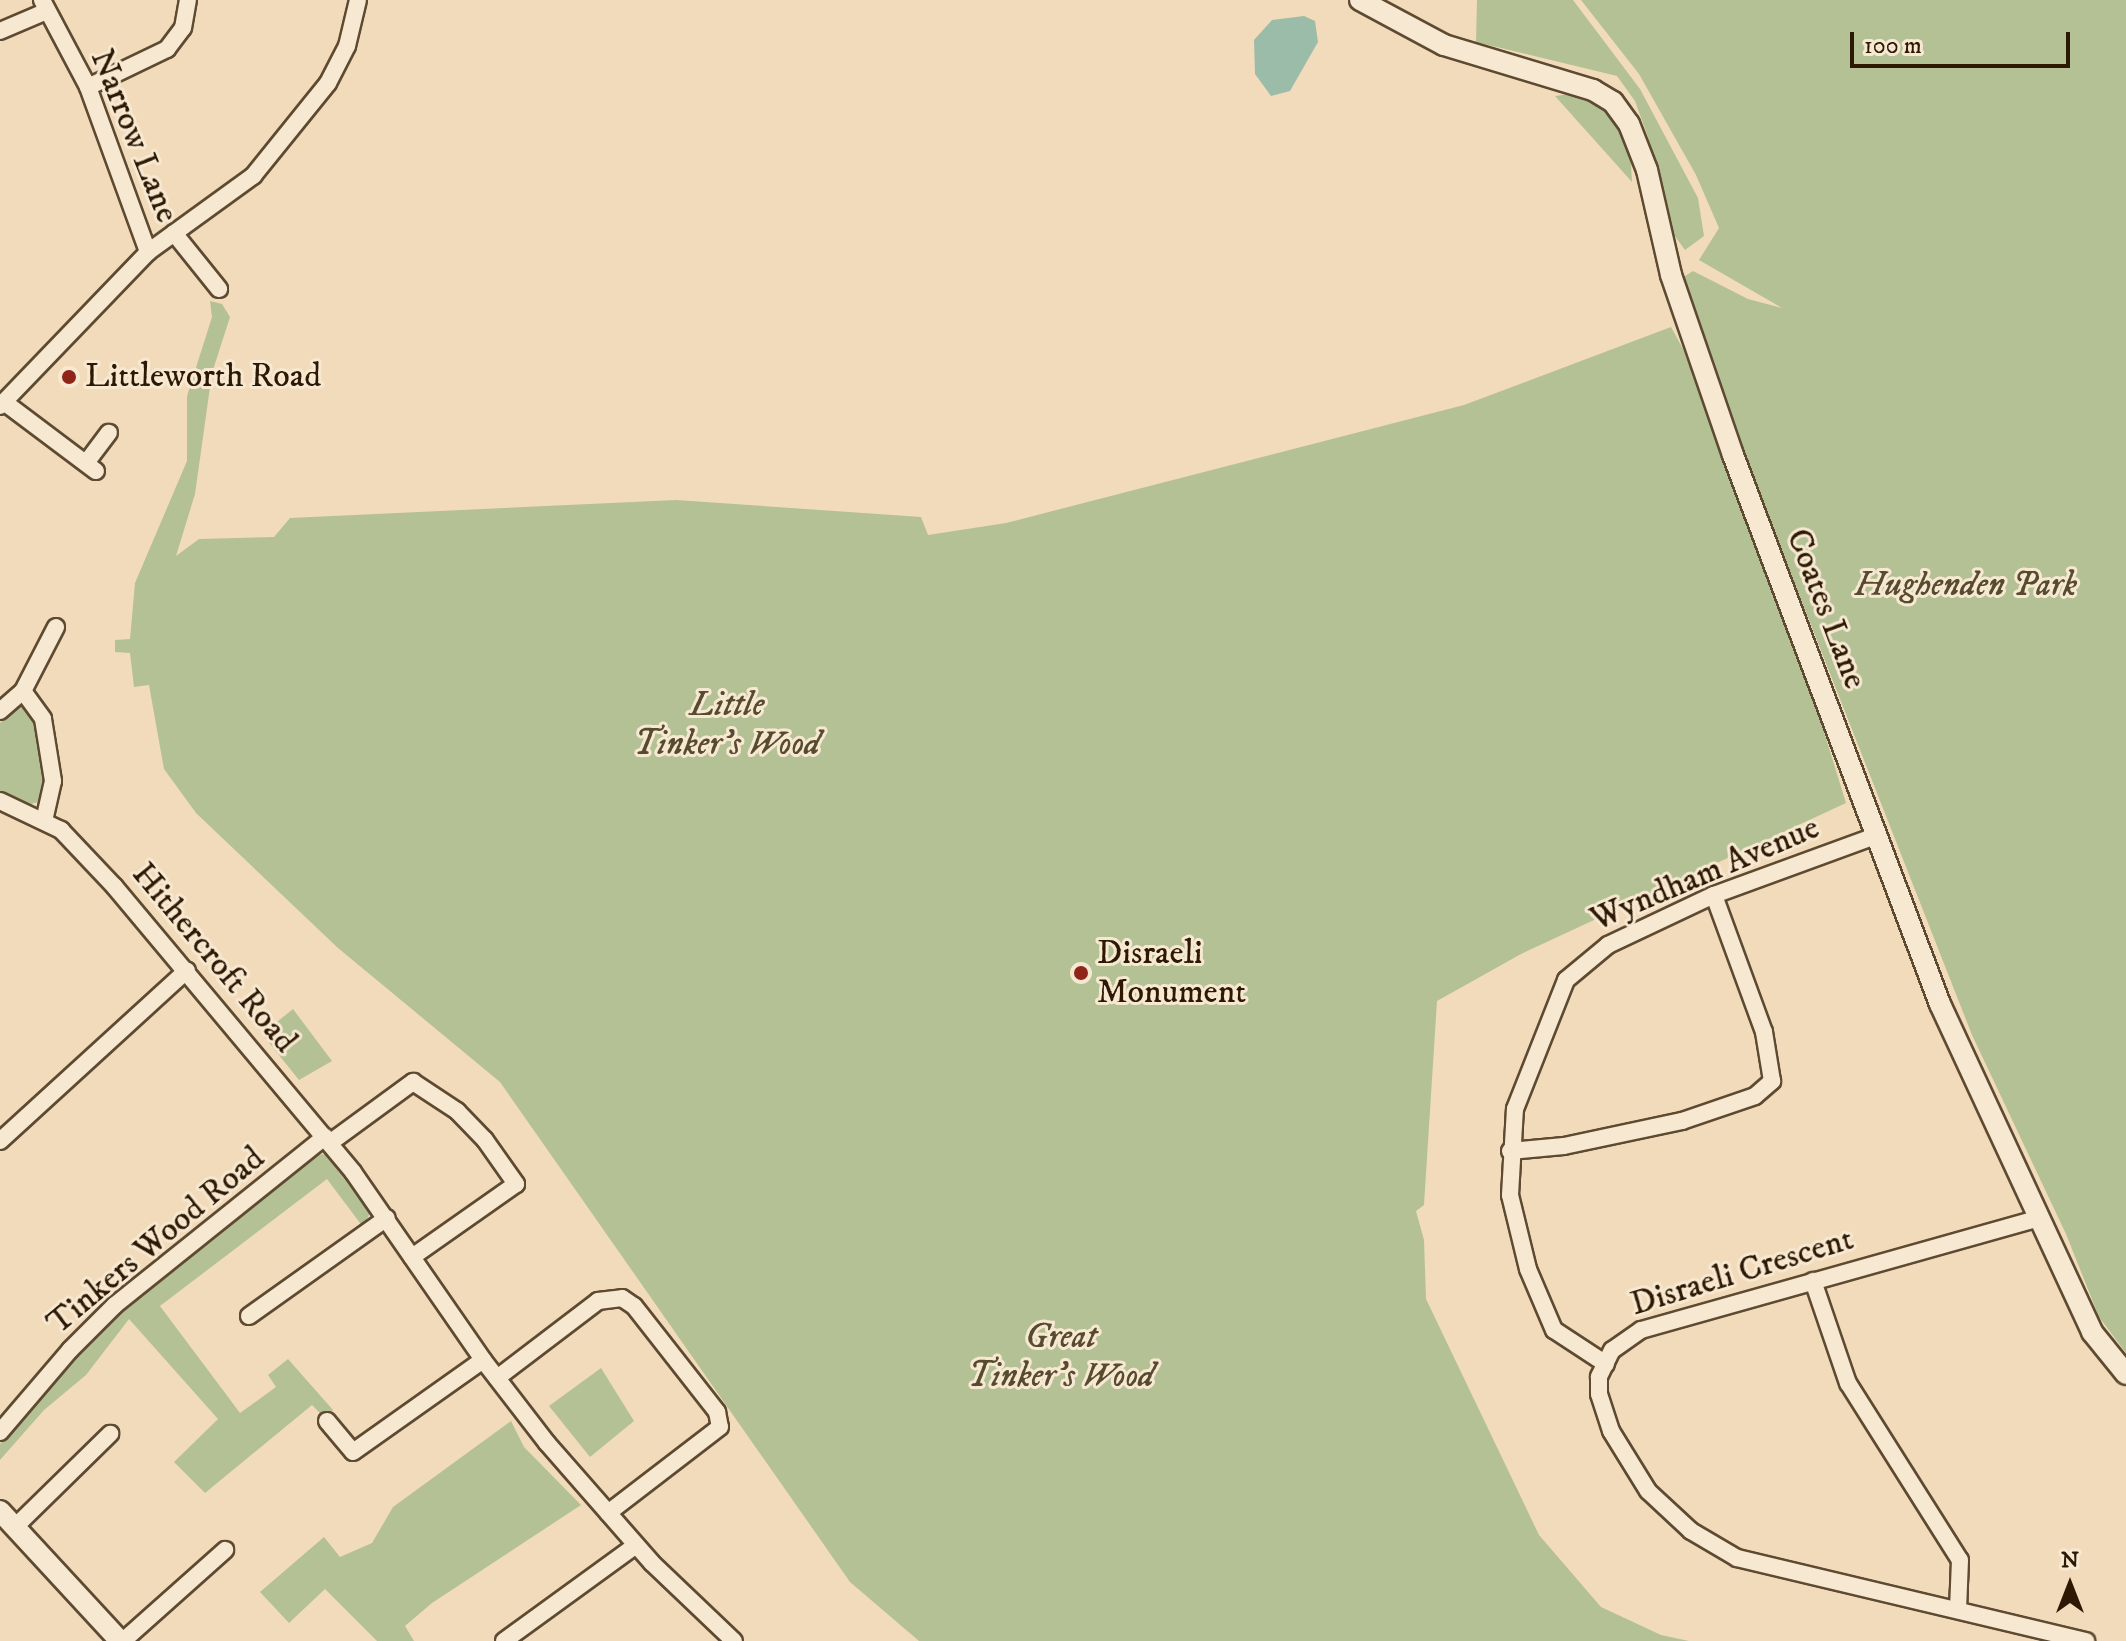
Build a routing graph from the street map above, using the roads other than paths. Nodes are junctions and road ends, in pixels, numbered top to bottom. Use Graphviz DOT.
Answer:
graph roads {
  1 [pos="188,0"];
  2 [pos="358,0"];
  3 [pos="1360,0"];
  4 [pos="44,6"];
  5 [pos="0,31"];
  6 [pos="88,87"];
  7 [pos="174,233"];
  8 [pos="148,252"];
  9 [pos="219,289"];
  10 [pos="2,404"];
  11 [pos="109,433"];
  12 [pos="56,627"];
  13 [pos="23,691"];
  14 [pos="0,711"];
  15 [pos="0,801"];
  16 [pos="44,821"];
  17 [pos="1875,836"];
  18 [pos="1714,895"];
  19 [pos="187,970"];
  20 [pos="328,1140"];
  21 [pos="0,1141"];
  22 [pos="1510,1151"];
  23 [pos="387,1218"];
  24 [pos="2036,1219"];
  25 [pos="412,1257"];
  26 [pos="1813,1281"];
  27 [pos="249,1316"];
  28 [pos="483,1360"];
  29 [pos="1606,1364"];
  30 [pos="2126,1374"];
  31 [pos="497,1378"];
  32 [pos="327,1421"];
  33 [pos="0,1432"];
  34 [pos="110,1434"];
  35 [pos="0,1511"];
  36 [pos="608,1513"];
  37 [pos="16,1526"];
  38 [pos="636,1545"];
  39 [pos="225,1550"];
  40 [pos="1958,1609"];
  41 [pos="122,1641"];
  42 [pos="504,1641"];
  43 [pos="734,1641"];
  44 [pos="2086,1641"];
  1 -- 6 [label="street"];
  2 -- 7 [label="street"];
  3 -- 17 [label="street, Coates Lane"];
  4 -- 5 [label="street"];
  4 -- 6 [label="street, Narrow Lane"];
  6 -- 8 [label="street, Narrow Lane"];
  7 -- 8 [label="street"];
  7 -- 9 [label="street"];
  8 -- 10 [label="street"];
  10 -- 11 [label="street"];
  12 -- 13 [label="street"];
  13 -- 14 [label="street"];
  13 -- 16 [label="street"];
  15 -- 16 [label="street, Hithercroft Road"];
  16 -- 19 [label="street, Hithercroft Road"];
  17 -- 18 [label="street, Wyndham Avenue"];
  17 -- 24 [label="street, Coates Lane"];
  18 -- 22 [label="street, Wyndham Avenue"];
  18 -- 22 [label="street"];
  19 -- 20 [label="street, Hithercroft Road"];
  19 -- 21 [label="street"];
  20 -- 23 [label="street, Hithercroft Road"];
  20 -- 25 [label="street"];
  20 -- 33 [label="street, Tinkers Wood Road"];
  22 -- 29 [label="street, Wyndham Avenue"];
  23 -- 25 [label="street, Hithercroft Road"];
  23 -- 27 [label="street"];
  24 -- 26 [label="street, Disraeli Crescent"];
  24 -- 30 [label="street, Coates Lane"];
  25 -- 28 [label="street, Hithercroft Road"];
  26 -- 29 [label="street, Disraeli Crescent"];
  26 -- 40 [label="street"];
  28 -- 31 [label="street, Hithercroft Road"];
  28 -- 32 [label="street"];
  29 -- 40 [label="street, Disraeli Crescent"];
  31 -- 36 [label="street, Hithercroft Road"];
  31 -- 36 [label="street"];
  34 -- 37 [label="street"];
  35 -- 37 [label="street"];
  36 -- 38 [label="street, Hithercroft Road"];
  37 -- 41 [label="street"];
  38 -- 42 [label="street"];
  38 -- 43 [label="street, Hithercroft Road"];
  39 -- 41 [label="street"];
  40 -- 44 [label="street, Disraeli Crescent"];
}
